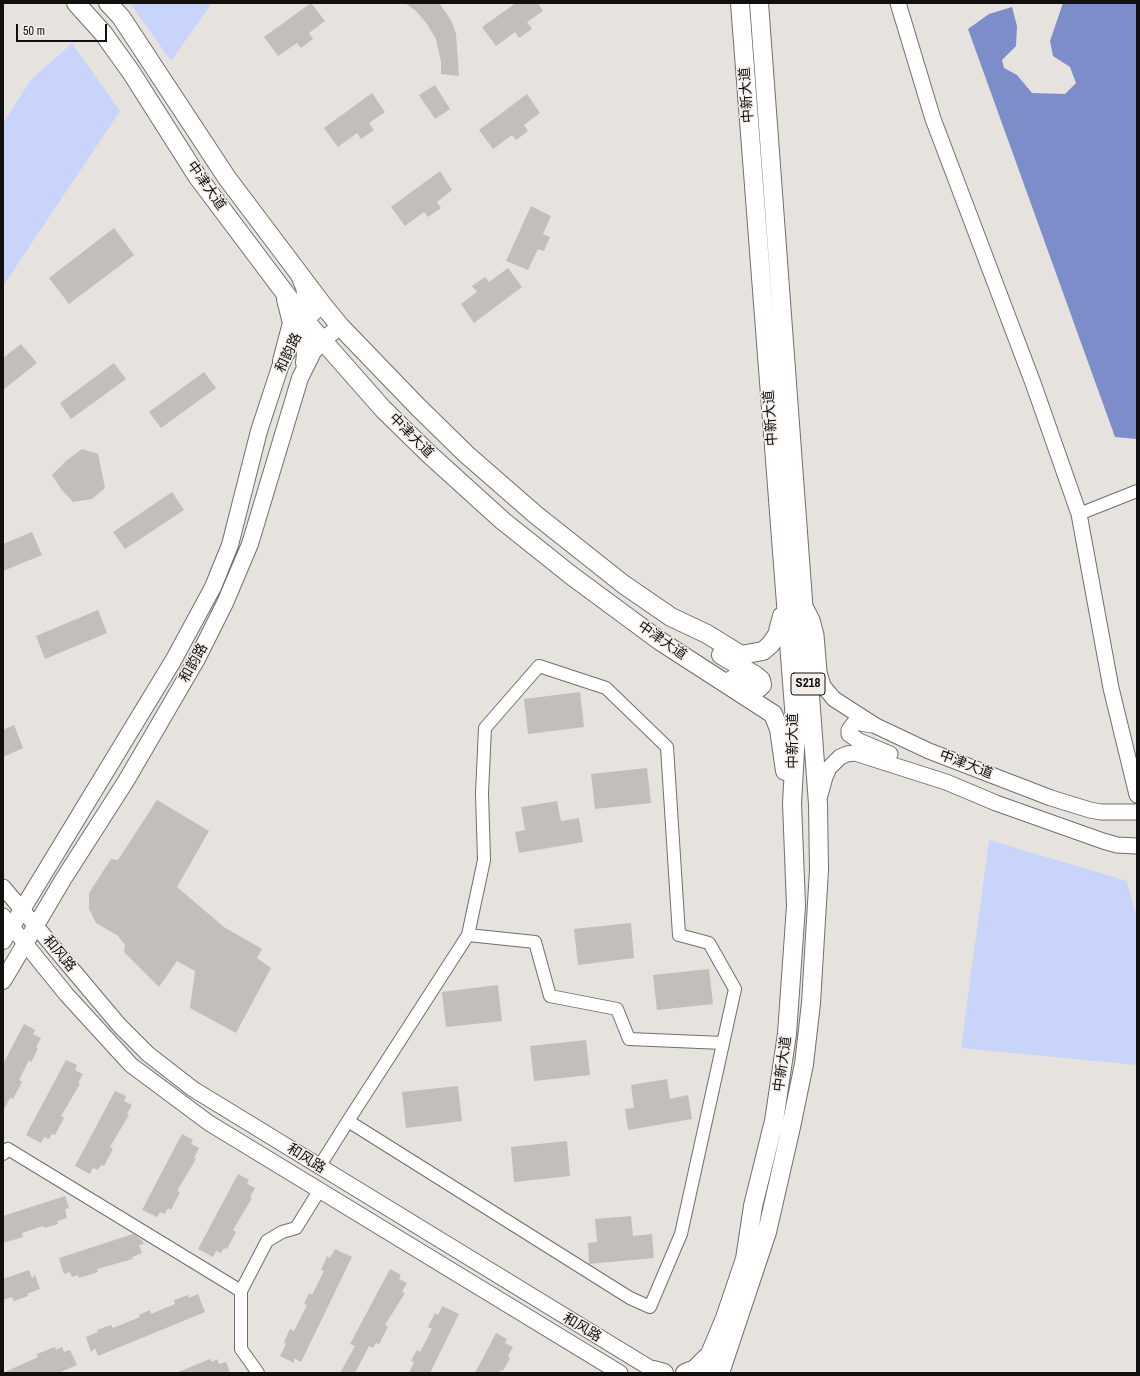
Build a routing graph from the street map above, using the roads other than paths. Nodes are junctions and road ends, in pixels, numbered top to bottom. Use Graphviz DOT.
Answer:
graph roads {
  1 [pos="76,3"];
  2 [pos="108,3"];
  3 [pos="740,3"];
  4 [pos="759,3"];
  5 [pos="898,3"];
  6 [pos="282,289"];
  7 [pos="312,316"];
  8 [pos="340,326"];
  9 [pos="322,341"];
  10 [pos="282,361"];
  11 [pos="300,378"];
  12 [pos="1137,491"];
  13 [pos="1079,514"];
  14 [pos="803,603"];
  15 [pos="784,605"];
  16 [pos="671,618"];
  17 [pos="660,641"];
  18 [pos="876,726"];
  19 [pos="946,782"];
  20 [pos="1137,795"];
  21 [pos="792,804"];
  22 [pos="818,804"];
  23 [pos="1137,812"];
  24 [pos="1137,846"];
  25 [pos="3,887"];
  26 [pos="22,910"];
  27 [pos="7,922"];
  28 [pos="35,926"];
  29 [pos="468,935"];
  30 [pos="3,941"];
  31 [pos="25,944"];
  32 [pos="3,981"];
  33 [pos="724,1043"];
  34 [pos="348,1121"];
  35 [pos="3,1154"];
  36 [pos="318,1167"];
  37 [pos="319,1191"];
  38 [pos="241,1291"];
  39 [pos="719,1354"];
  40 [pos="658,1372"];
  41 [pos="258,1373"];
  42 [pos="620,1373"];
  43 [pos="685,1373"];
  44 [pos="702,1373"];
  45 [pos="717,1373"];
  46 [pos="720,1373"];
  1 -- 6 [label="main road, 中津大道"];
  2 -- 7 [label="main road, 中津大道"];
  3 -- 15 [label="main road, 中新大道 / S218"];
  4 -- 14 [label="main road, 中新大道 / S218"];
  5 -- 13 [label="street"];
  6 -- 7 [label="main road, 中津大道"];
  6 -- 10 [label="main road"];
  7 -- 8 [label="main road, 中津大道"];
  7 -- 9 [label="main road, 中津大道"];
  7 -- 10 [label="main road, 和韵路"];
  7 -- 11 [label="main road"];
  8 -- 9 [label="main road, 和韵路"];
  8 -- 16 [label="main road, 中津大道"];
  9 -- 11 [label="main road, 和韵路"];
  9 -- 17 [label="main road, 中津大道"];
  10 -- 26 [label="main road, 和韵路"];
  11 -- 28 [label="main road, 和韵路"];
  12 -- 13 [label="street"];
  13 -- 20 [label="street"];
  14 -- 18 [label="street, 中津大道"];
  14 -- 22 [label="main road, 中新大道 / S218"];
  15 -- 16 [label="main road, 中津大道"];
  15 -- 21 [label="main road, 中新大道 / S218"];
  16 -- 17 [label="main road"];
  17 -- 21 [label="main road, 中津大道"];
  18 -- 19 [label="street"];
  18 -- 23 [label="street, 中津大道"];
  19 -- 22 [label="street, 中津大道"];
  19 -- 24 [label="street, 中津大道"];
  21 -- 39 [label="main road, 中新大道 / S218"];
  22 -- 39 [label="main road, 中新大道 / S218"];
  25 -- 26 [label="street, 和风路"];
  26 -- 27 [label="main road, 和韵路"];
  26 -- 28 [label="street, 和风路"];
  27 -- 30 [label="main road, 和韵路"];
  27 -- 31 [label="street, 和风路"];
  28 -- 31 [label="main road, 和韵路"];
  28 -- 36 [label="street, 和风路"];
  29 -- 33 [label="street"];
  29 -- 33 [label="street"];
  29 -- 34 [label="street"];
  31 -- 32 [label="main road, 和韵路"];
  31 -- 37 [label="street, 和风路"];
  33 -- 34 [label="street"];
  34 -- 36 [label="street"];
  35 -- 38 [label="street"];
  36 -- 40 [label="street, 和风路"];
  37 -- 38 [label="street"];
  37 -- 42 [label="street, 和风路"];
  38 -- 41 [label="street"];
  39 -- 43 [label="main road"];
  39 -- 44 [label="main road, 中新大道 / S218"];
  39 -- 45 [label="street"];
  39 -- 46 [label="main road, 中新大道 / S218"];
}
